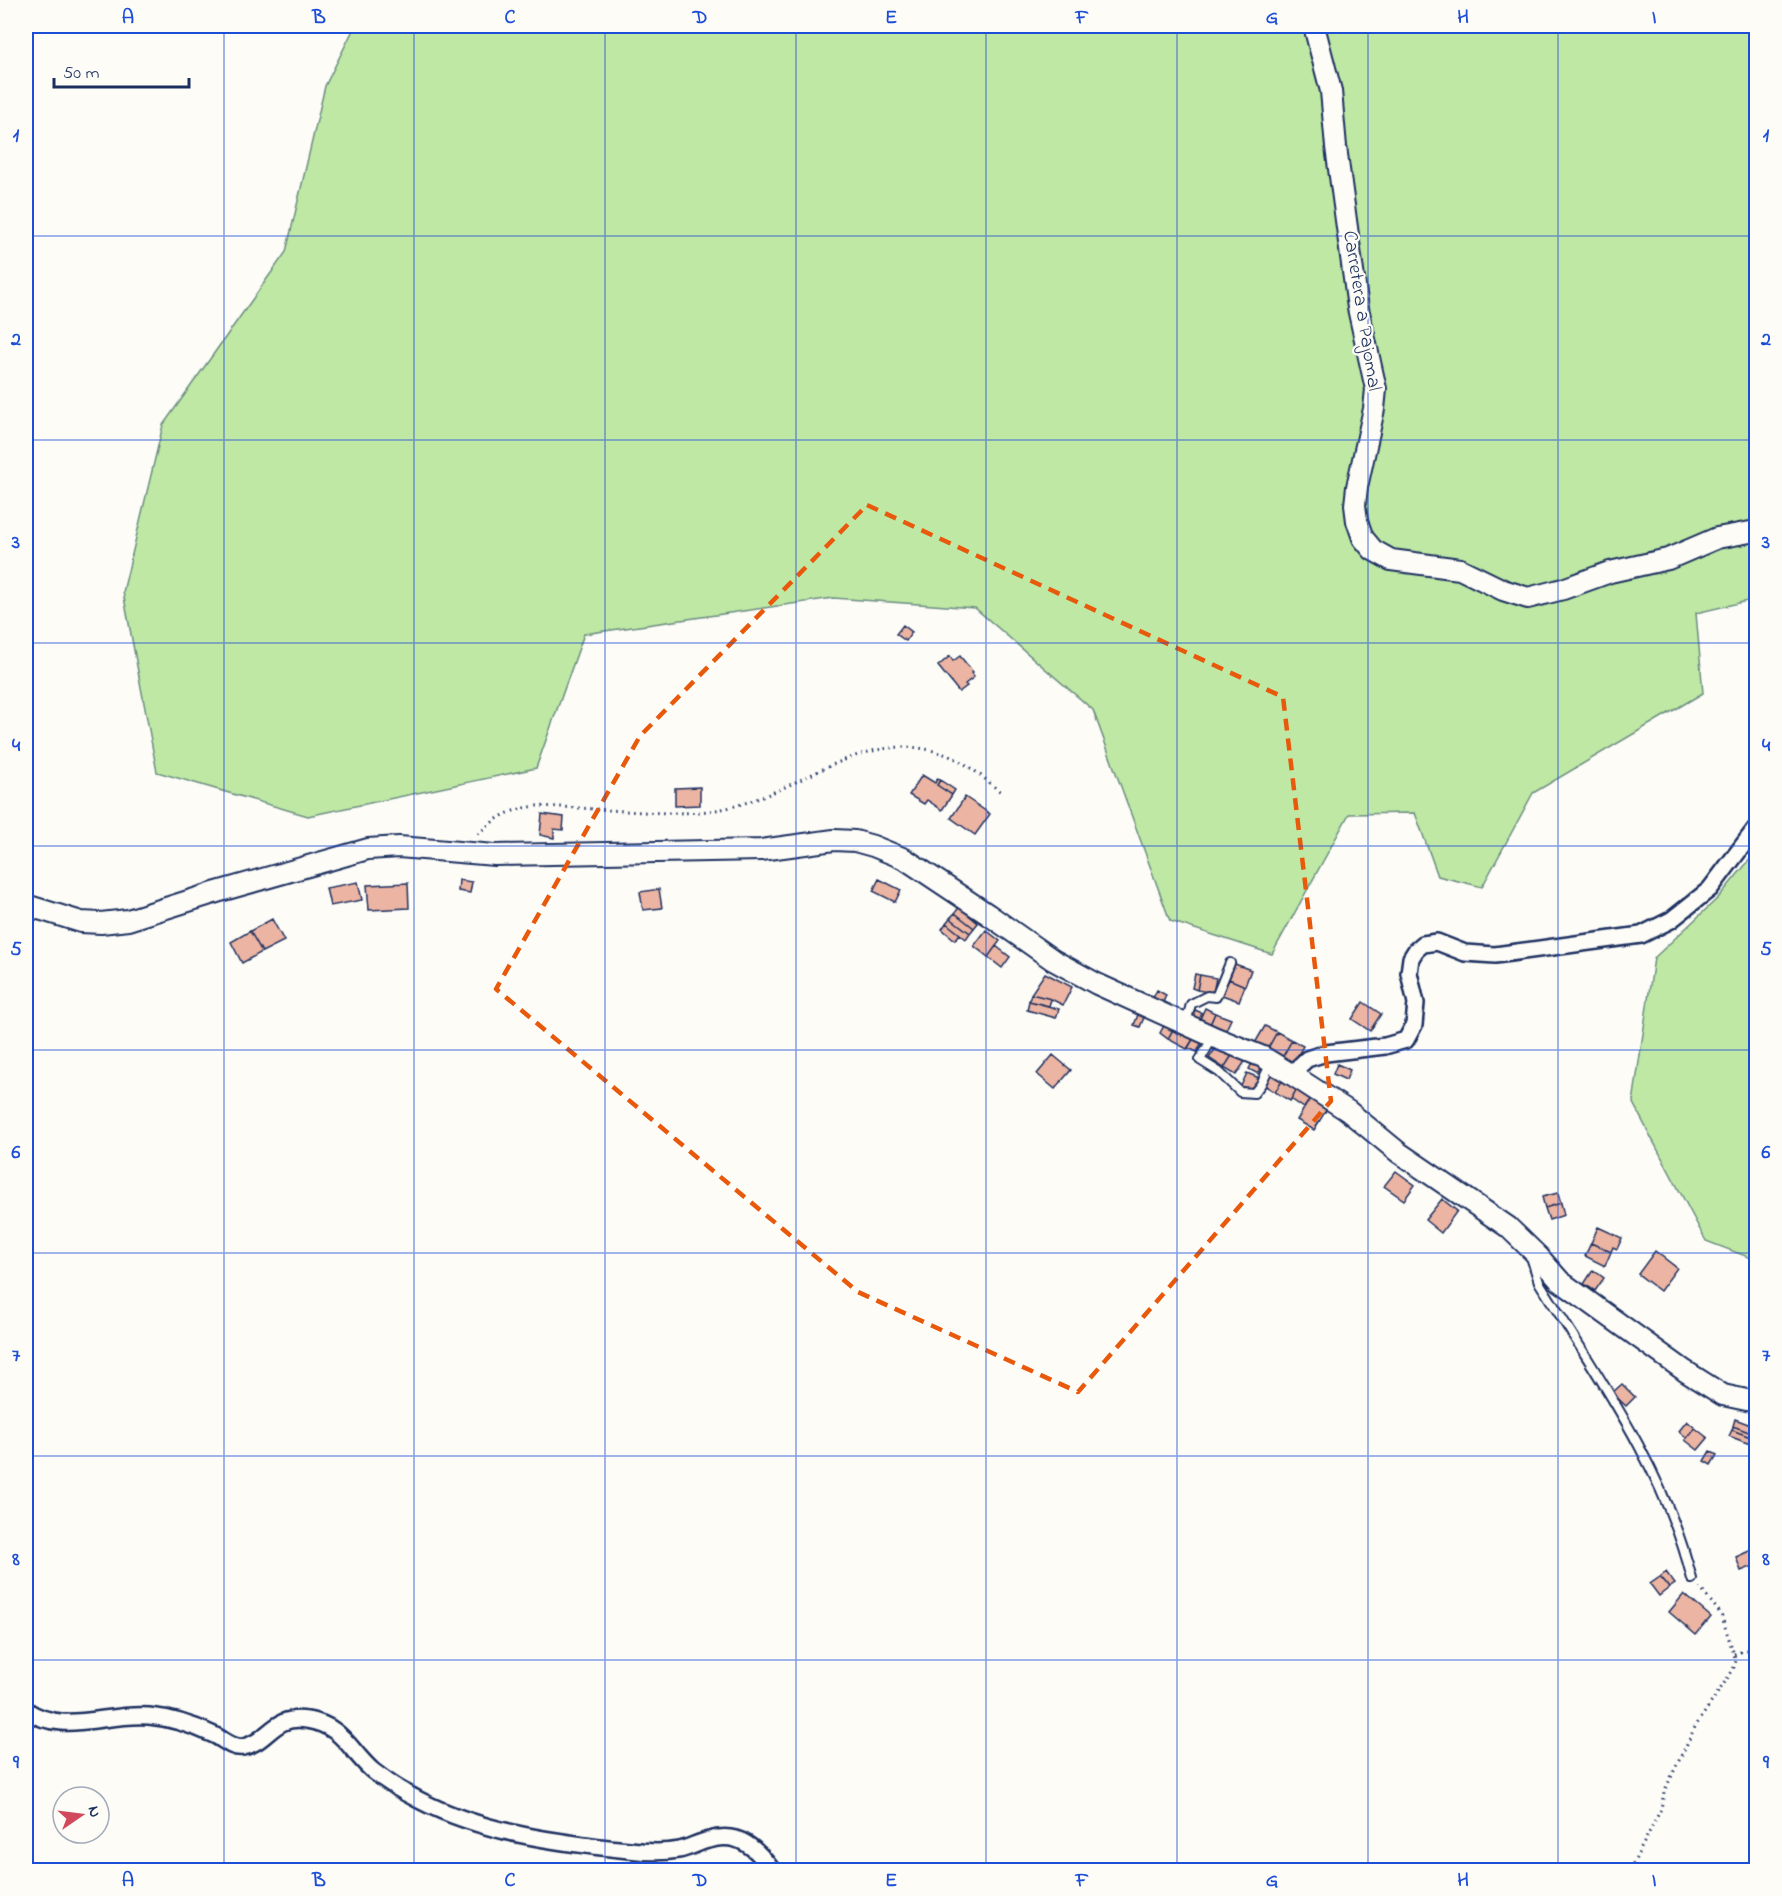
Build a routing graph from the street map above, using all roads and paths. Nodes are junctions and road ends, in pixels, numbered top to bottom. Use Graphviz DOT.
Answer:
graph roads {
  1 [pos="1314,26"];
  2 [pos="1756,531"];
  3 [pos="1002,793"];
  4 [pos="1756,828"];
  5 [pos="462,854"];
  6 [pos="26,905"];
  7 [pos="1230,963"];
  8 [pos="1186,1024"];
  9 [pos="1213,1037"];
  10 [pos="1272,1062"];
  11 [pos="1291,1074"];
  12 [pos="1529,1247"];
  13 [pos="1756,1402"];
  14 [pos="1692,1579"];
  15 [pos="1756,1647"];
  16 [pos="1734,1654"];
  17 [pos="26,1710"];
  18 [pos="772,1870"];
  19 [pos="1630,1870"];
  1 -- 2 [label="street, Carretera a Pajomal"];
  3 -- 5 [label="path"];
  4 -- 11 [label="street"];
  5 -- 6 [label="street"];
  5 -- 8 [label="street"];
  7 -- 8 [label="lane"];
  8 -- 9 [label="street"];
  9 -- 10 [label="street"];
  9 -- 10 [label="lane"];
  10 -- 11 [label="street"];
  11 -- 12 [label="street"];
  12 -- 13 [label="street"];
  12 -- 14 [label="lane"];
  14 -- 16 [label="path"];
  15 -- 16 [label="path"];
  16 -- 19 [label="path"];
  17 -- 18 [label="street"];
}
